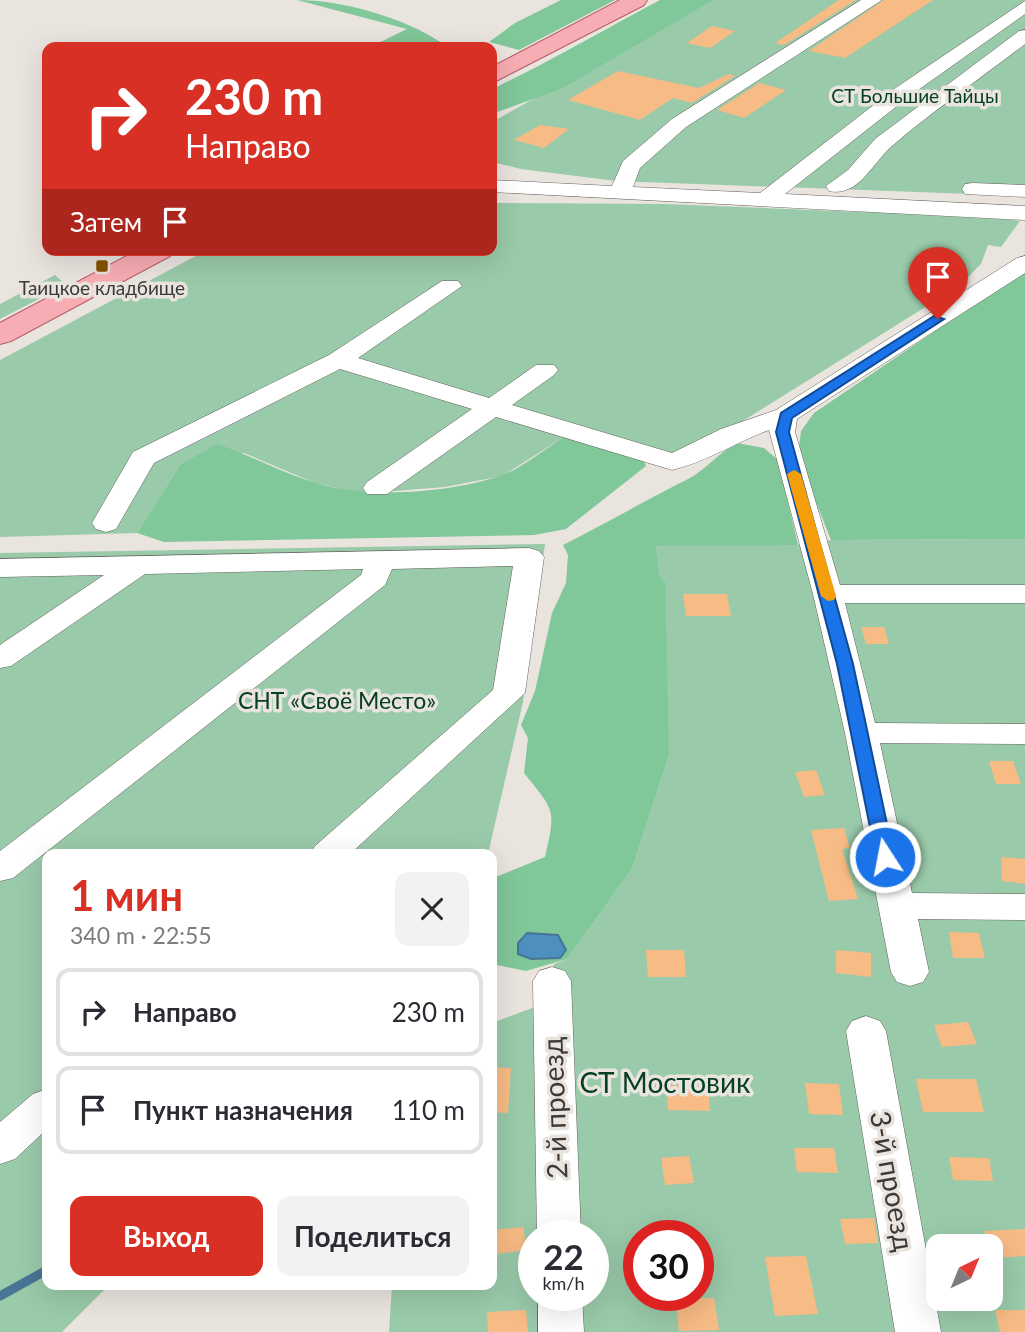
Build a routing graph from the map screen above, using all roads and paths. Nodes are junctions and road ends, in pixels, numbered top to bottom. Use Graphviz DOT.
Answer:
graph roads {
  1 [pos="636,0"];
  2 [pos="873,0"];
  3 [pos="1025,6"];
  4 [pos="1025,35"];
  5 [pos="497,73"];
  6 [pos="497,186"];
  7 [pos="837,186"];
  8 [pos="1025,191"];
  9 [pos="620,192"];
  10 [pos="774,193"];
  11 [pos="1025,213"];
  12 [pos="149,256"];
  13 [pos="1025,263"];
  14 [pos="450,286"];
  15 [pos="0,335"];
  16 [pos="338,360"];
  17 [pos="545,370"];
  18 [pos="494,405"];
  19 [pos="785,416"];
  20 [pos="377,488"];
  21 [pos="106,523"];
  22 [pos="380,560"];
  23 [pos="138,565"];
  24 [pos="0,568"];
  25 [pos="828,594"];
  26 [pos="1025,594"];
  27 [pos="0,659"];
  28 [pos="861,733"];
  29 [pos="1025,734"];
  30 [pos="334,849"];
  31 [pos="0,869"];
  32 [pos="894,906"];
  33 [pos="1025,907"];
  34 [pos="910,972"];
  35 [pos="552,981"];
  36 [pos="866,1031"];
  37 [pos="42,1109"];
  38 [pos="0,1147"];
  39 [pos="559,1220"];
  40 [pos="560,1311"];
  41 [pos="561,1332"];
  42 [pos="918,1332"];
  1 -- 5 [label="main road"];
  2 -- 9 [label="street"];
  3 -- 10 [label="street"];
  4 -- 7 [label="street"];
  6 -- 9 [label="street"];
  7 -- 8 [label="street"];
  7 -- 10 [label="street"];
  9 -- 10 [label="street"];
  10 -- 11 [label="street"];
  12 -- 15 [label="main road"];
  13 -- 19 [label="street"];
  14 -- 16 [label="street"];
  16 -- 18 [label="street"];
  16 -- 21 [label="street"];
  17 -- 18 [label="street"];
  18 -- 19 [label="street"];
  18 -- 20 [label="street"];
  19 -- 25 [label="street"];
  22 -- 23 [label="street"];
  22 -- 30 [label="street"];
  22 -- 31 [label="street"];
  23 -- 24 [label="street"];
  23 -- 27 [label="street"];
  25 -- 26 [label="street"];
  25 -- 28 [label="street"];
  28 -- 29 [label="street"];
  28 -- 32 [label="street"];
  32 -- 33 [label="street"];
  32 -- 34 [label="street"];
  35 -- 39 [label="street, 2-й проезд"];
  36 -- 42 [label="street, 3-й проезд"];
  37 -- 38 [label="street"];
  40 -- 41 [label="street"];
}
